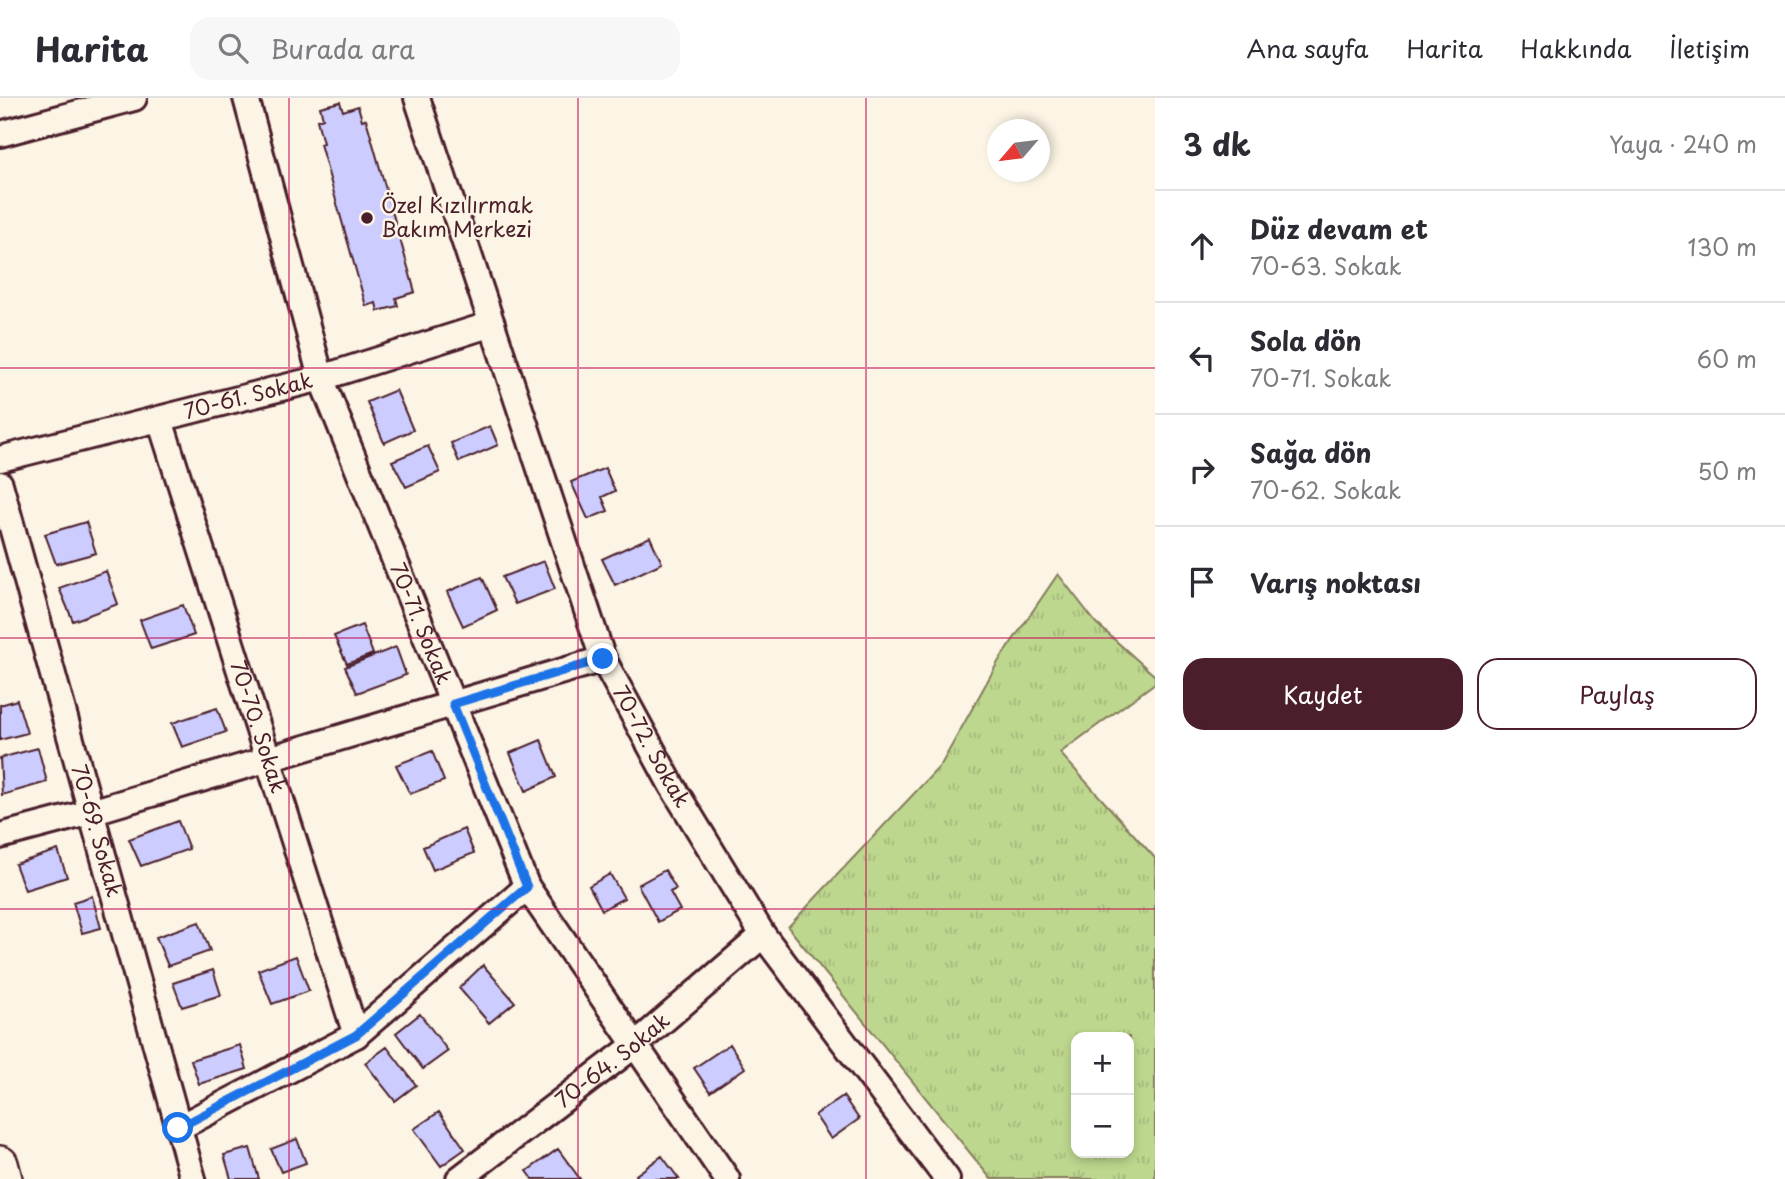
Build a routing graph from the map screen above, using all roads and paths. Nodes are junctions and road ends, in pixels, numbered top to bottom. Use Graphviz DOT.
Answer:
graph roads {
  1 [pos="134,98"];
  2 [pos="246,98"];
  3 [pos="416,98"];
  4 [pos="0,134"];
  5 [pos="492,324"];
  6 [pos="321,378"];
  7 [pos="160,420"];
  8 [pos="0,458"];
  9 [pos="0,484"];
  10 [pos="603,659"];
  11 [pos="453,704"];
  12 [pos="268,759"];
  13 [pos="92,812"];
  14 [pos="0,836"];
  15 [pos="527,887"];
  16 [pos="763,935"];
  17 [pos="356,1035"];
  18 [pos="635,1045"];
  19 [pos="178,1128"];
  20 [pos="0,1164"];
  21 [pos="4,1179"];
  22 [pos="193,1179"];
  23 [pos="459,1179"];
  24 [pos="727,1179"];
  25 [pos="947,1179"];
  1 -- 4 [label="street"];
  2 -- 6 [label="street, 70-71. Sokak"];
  3 -- 5 [label="street, 70-72. Sokak"];
  5 -- 6 [label="street, 70-61. Sokak"];
  5 -- 10 [label="street, 70-72. Sokak"];
  6 -- 7 [label="street, 70-61. Sokak"];
  6 -- 11 [label="street, 70-71. Sokak"];
  7 -- 8 [label="street, 70-61. Sokak"];
  7 -- 12 [label="street, 70-70. Sokak"];
  9 -- 13 [label="street, 70-69. Sokak"];
  10 -- 11 [label="street"];
  10 -- 16 [label="street, 70-72. Sokak"];
  11 -- 12 [label="street"];
  11 -- 15 [label="street, 70-71. Sokak"];
  12 -- 13 [label="street"];
  12 -- 17 [label="street, 70-70. Sokak"];
  13 -- 14 [label="street"];
  13 -- 19 [label="street, 70-69. Sokak"];
  15 -- 17 [label="street"];
  15 -- 18 [label="street, 70-71. Sokak"];
  16 -- 18 [label="street, 70-64. Sokak"];
  16 -- 25 [label="street, 70-72. Sokak"];
  17 -- 19 [label="street"];
  18 -- 23 [label="street, 70-64. Sokak"];
  18 -- 24 [label="street, 70-71. Sokak"];
  19 -- 22 [label="street, 70-69. Sokak"];
  20 -- 21 [label="street"];
}
